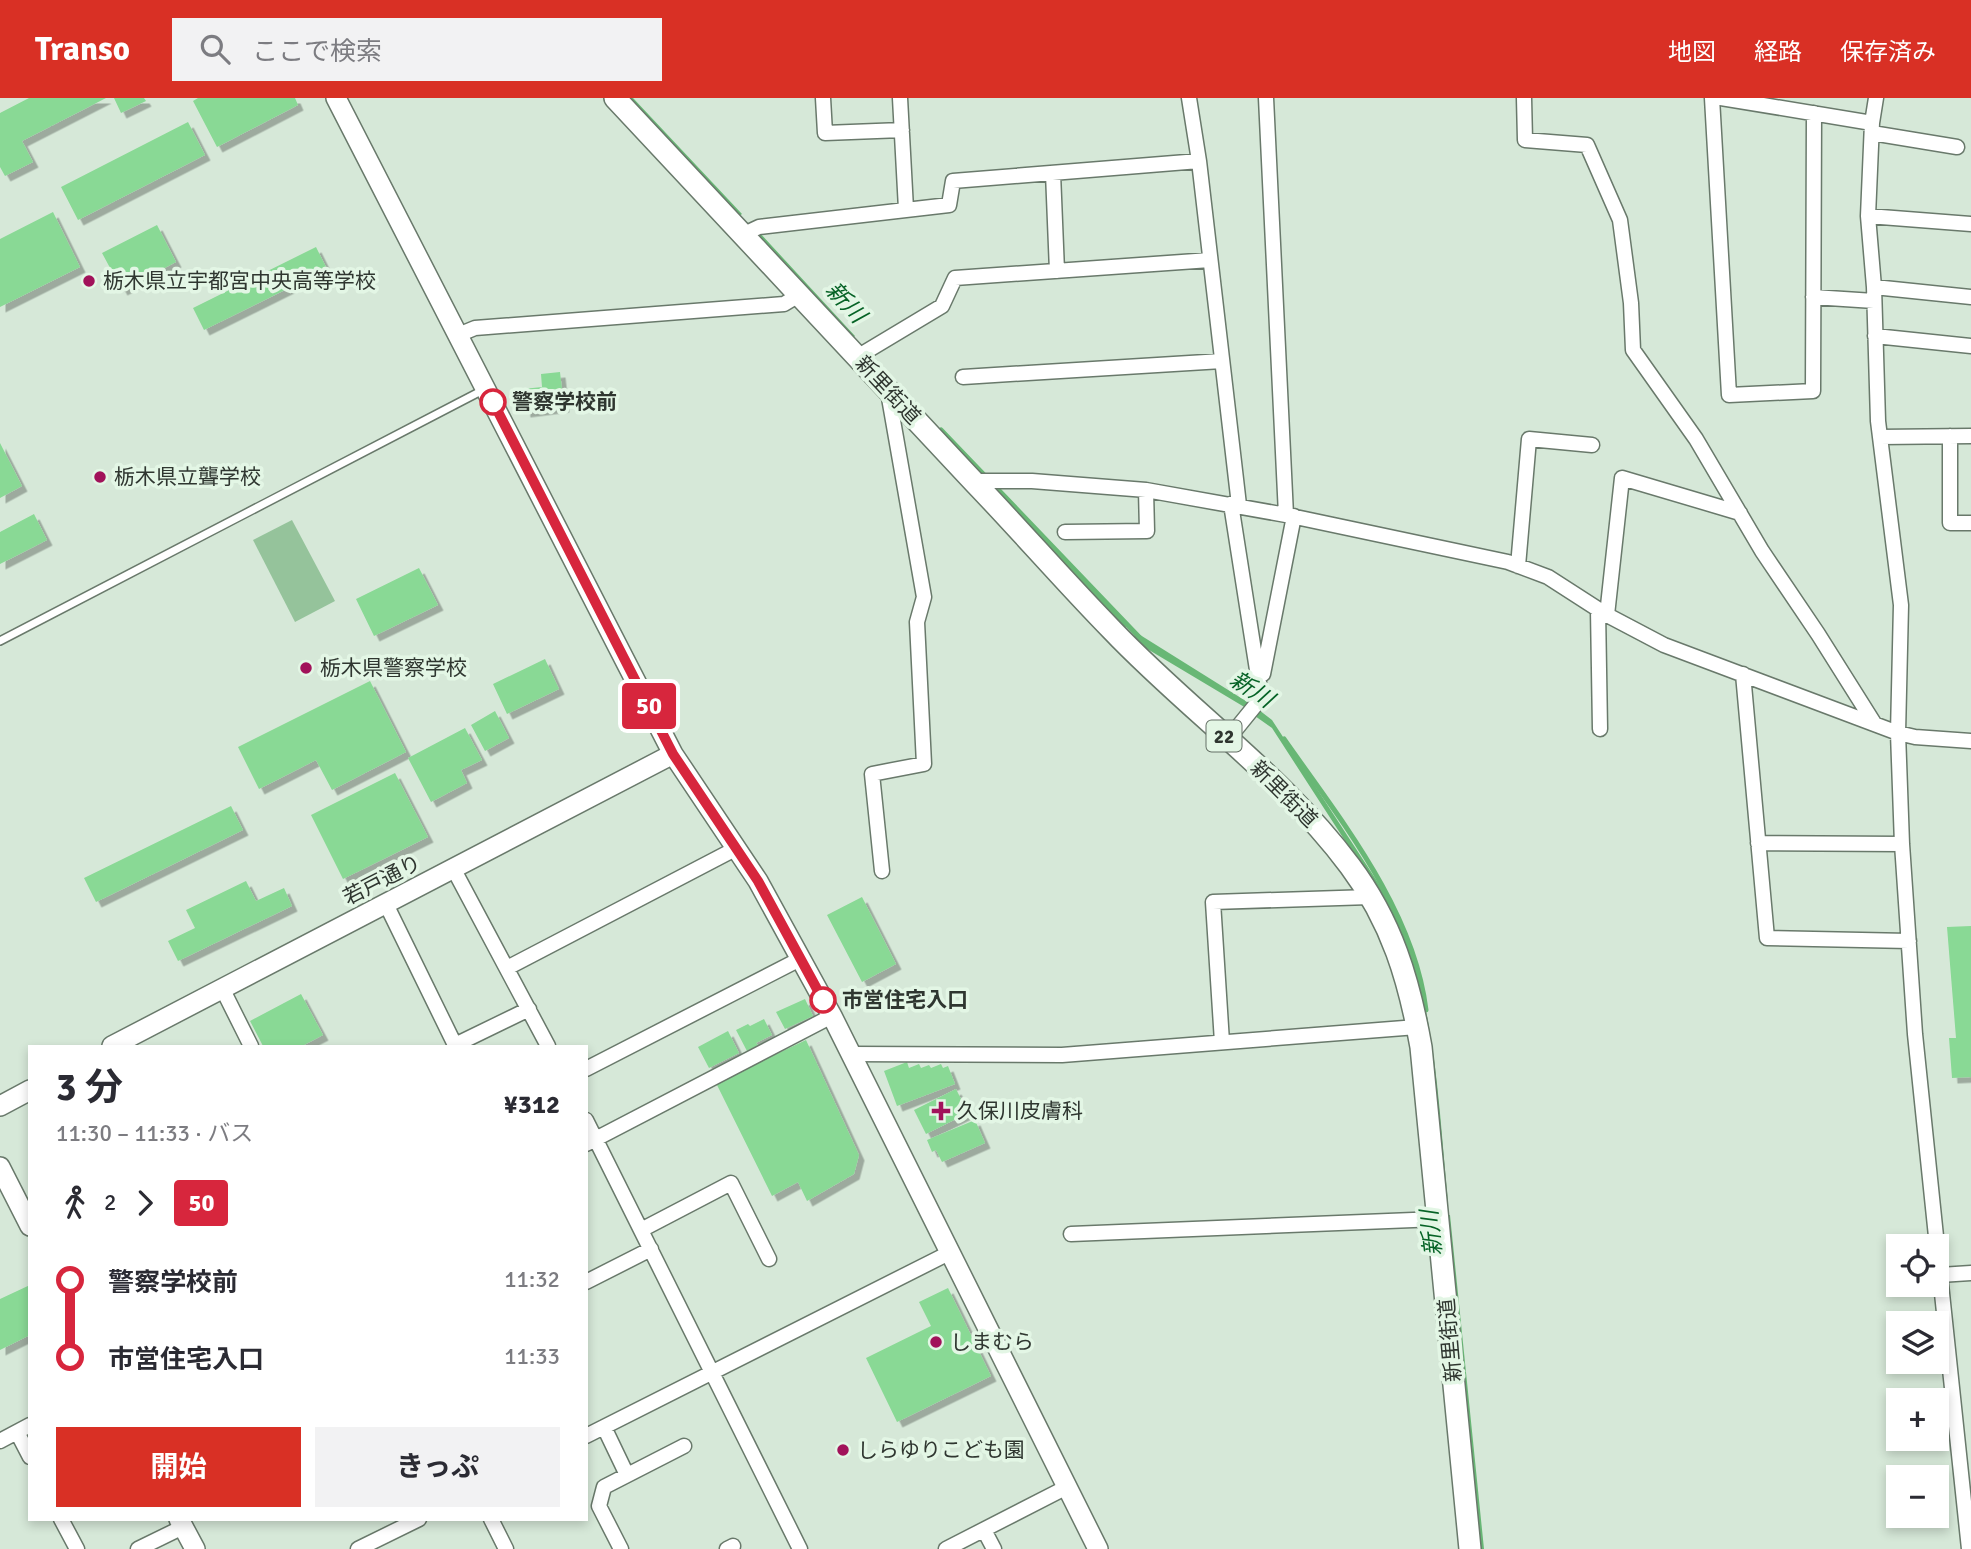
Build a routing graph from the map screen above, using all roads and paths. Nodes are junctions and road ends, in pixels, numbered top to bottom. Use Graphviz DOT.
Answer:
graph roads {
  1 [pos="337,98"];
  2 [pos="615,98"];
  3 [pos="823,98"];
  4 [pos="900,98"];
  5 [pos="1189,98"];
  6 [pos="1266,98"];
  7 [pos="1524,98"];
  8 [pos="1712,98"];
  9 [pos="1721,98"];
  10 [pos="1876,98"];
  11 [pos="1814,113"];
  12 [pos="1872,128"];
  13 [pos="902,130"];
  14 [pos="1957,147"];
  15 [pos="1199,161"];
  16 [pos="1053,173"];
  17 [pos="906,209"];
  18 [pos="1868,216"];
  19 [pos="1971,224"];
  20 [pos="751,231"];
  21 [pos="1210,260"];
  22 [pos="1057,271"];
  23 [pos="1874,294"];
  24 [pos="799,295"];
  25 [pos="1813,297"];
  26 [pos="1971,297"];
  27 [pos="458,335"];
  28 [pos="1875,337"];
  29 [pos="1971,346"];
  30 [pos="863,353"];
  31 [pos="1222,361"];
  32 [pos="963,377"];
  33 [pos="486,388"];
  34 [pos="888,390"];
  35 [pos="1950,436"];
  36 [pos="1971,436"];
  37 [pos="1880,437"];
  38 [pos="1592,445"];
  39 [pos="978,481"];
  40 [pos="1146,490"];
  41 [pos="1235,505"];
  42 [pos="1740,513"];
  43 [pos="1290,515"];
  44 [pos="1971,523"];
  45 [pos="1065,532"];
  46 [pos="1518,566"];
  47 [pos="1602,613"];
  48 [pos="0,641"];
  49 [pos="1743,674"];
  50 [pos="1259,696"];
  51 [pos="1874,723"];
  52 [pos="1600,729"];
  53 [pos="1898,733"];
  54 [pos="1228,739"];
  55 [pos="1971,741"];
  56 [pos="673,754"];
  57 [pos="1758,844"];
  58 [pos="1902,844"];
  59 [pos="737,848"];
  60 [pos="453,868"];
  61 [pos="882,871"];
  62 [pos="1370,897"];
  63 [pos="386,904"];
  64 [pos="1909,941"];
  65 [pos="802,958"];
  66 [pos="507,968"];
  67 [pos="222,988"];
  68 [pos="528,1009"];
  69 [pos="832,1016"];
  70 [pos="1418,1027"];
  71 [pos="1222,1042"];
  72 [pos="114,1045"];
  73 [pos="250,1045"];
  74 [pos="547,1045"];
  75 [pos="851,1054"];
  76 [pos="588,1068"];
  77 [pos="28,1091"];
  78 [pos="0,1106"];
  79 [pos="591,1142"];
  80 [pos="0,1167"];
  81 [pos="1438,1219"];
  82 [pos="28,1222"];
  83 [pos="641,1230"];
  84 [pos="1071,1234"];
  85 [pos="1936,1234"];
  86 [pos="651,1249"];
  87 [pos="951,1252"];
  88 [pos="769,1259"];
  89 [pos="1971,1273"];
  90 [pos="1949,1274"];
  91 [pos="588,1281"];
  92 [pos="1942,1297"];
  93 [pos="712,1372"];
  94 [pos="604,1427"];
  95 [pos="23,1429"];
  96 [pos="588,1435"];
  97 [pos="0,1441"];
  98 [pos="684,1446"];
  99 [pos="28,1449"];
  100 [pos="626,1475"];
  101 [pos="1067,1487"];
  102 [pos="62,1521"];
  103 [pos="415,1521"];
  104 [pos="492,1521"];
  105 [pos="181,1523"];
  106 [pos="984,1530"];
  107 [pos="77,1549"];
  108 [pos="138,1549"];
  109 [pos="195,1549"];
  110 [pos="358,1549"];
  111 [pos="506,1549"];
  112 [pos="621,1549"];
  113 [pos="800,1549"];
  114 [pos="946,1549"];
  115 [pos="993,1549"];
  116 [pos="1098,1549"];
  117 [pos="1470,1549"];
  118 [pos="1969,1549"];
  1 -- 27 [label="street"];
  2 -- 20 [label="main road, 新里街道 / 22"];
  3 -- 13 [label="street"];
  4 -- 13 [label="street"];
  5 -- 15 [label="street"];
  6 -- 43 [label="street"];
  7 -- 42 [label="street"];
  8 -- 25 [label="street"];
  9 -- 11 [label="street"];
  10 -- 12 [label="street"];
  11 -- 12 [label="street"];
  11 -- 25 [label="street"];
  12 -- 14 [label="street"];
  12 -- 18 [label="street"];
  13 -- 17 [label="street"];
  15 -- 16 [label="street"];
  15 -- 21 [label="street"];
  16 -- 17 [label="street"];
  16 -- 22 [label="street"];
  17 -- 20 [label="street"];
  18 -- 19 [label="street"];
  18 -- 23 [label="street"];
  20 -- 24 [label="main road, 新里街道 / 22"];
  21 -- 22 [label="street"];
  21 -- 31 [label="street"];
  22 -- 30 [label="street"];
  23 -- 25 [label="street"];
  23 -- 26 [label="street"];
  23 -- 28 [label="street"];
  24 -- 27 [label="street"];
  24 -- 30 [label="main road, 新里街道 / 22"];
  27 -- 33 [label="street"];
  28 -- 29 [label="street"];
  28 -- 37 [label="street"];
  30 -- 34 [label="main road, 新里街道 / 22"];
  31 -- 32 [label="street"];
  31 -- 41 [label="street"];
  33 -- 48 [label="lane"];
  33 -- 56 [label="street"];
  34 -- 39 [label="main road, 新里街道 / 22"];
  34 -- 61 [label="street"];
  35 -- 36 [label="street"];
  35 -- 37 [label="street"];
  35 -- 44 [label="street"];
  37 -- 53 [label="street"];
  38 -- 46 [label="street"];
  39 -- 40 [label="street"];
  39 -- 54 [label="main road, 新里街道 / 22"];
  40 -- 41 [label="street"];
  40 -- 45 [label="street"];
  41 -- 43 [label="street"];
  41 -- 50 [label="street"];
  42 -- 47 [label="street"];
  42 -- 51 [label="street"];
  43 -- 46 [label="street"];
  43 -- 50 [label="street"];
  46 -- 47 [label="street"];
  47 -- 49 [label="street"];
  47 -- 52 [label="street"];
  49 -- 51 [label="street"];
  49 -- 57 [label="street"];
  50 -- 54 [label="street"];
  51 -- 53 [label="street"];
  53 -- 55 [label="street"];
  53 -- 58 [label="street"];
  54 -- 62 [label="main road, 新里街道 / 22"];
  56 -- 59 [label="street"];
  56 -- 60 [label="street, 若戸通り"];
  57 -- 58 [label="street"];
  57 -- 64 [label="street"];
  58 -- 64 [label="street"];
  59 -- 65 [label="street"];
  59 -- 66 [label="street"];
  60 -- 63 [label="street, 若戸通り"];
  60 -- 66 [label="street"];
  62 -- 70 [label="main road, 新里街道 / 22"];
  62 -- 71 [label="street"];
  63 -- 67 [label="street, 若戸通り"];
  63 -- 68 [label="street"];
  64 -- 85 [label="street"];
  65 -- 69 [label="street"];
  65 -- 76 [label="street"];
  66 -- 68 [label="street"];
  67 -- 72 [label="street, 若戸通り"];
  67 -- 73 [label="street"];
  68 -- 74 [label="street"];
  69 -- 75 [label="street"];
  69 -- 79 [label="street"];
  70 -- 71 [label="street"];
  70 -- 81 [label="main road, 新里街道 / 22"];
  71 -- 75 [label="street"];
  75 -- 87 [label="street"];
  77 -- 78 [label="street"];
  79 -- 83 [label="street"];
  80 -- 82 [label="street"];
  81 -- 84 [label="street"];
  81 -- 117 [label="main road, 新里街道 / 22"];
  83 -- 86 [label="street"];
  83 -- 88 [label="street"];
  86 -- 91 [label="street"];
  86 -- 93 [label="street"];
  87 -- 93 [label="street"];
  87 -- 101 [label="street"];
  89 -- 90 [label="street"];
  92 -- 118 [label="street"];
  93 -- 94 [label="street"];
  93 -- 113 [label="street"];
  94 -- 96 [label="street"];
  94 -- 100 [label="street"];
  95 -- 97 [label="street"];
  95 -- 99 [label="street"];
  98 -- 100 [label="street"];
  100 -- 112 [label="street"];
  101 -- 106 [label="street"];
  101 -- 116 [label="street"];
  102 -- 107 [label="street"];
  103 -- 110 [label="street"];
  104 -- 111 [label="street"];
  105 -- 108 [label="street"];
  105 -- 109 [label="street"];
  106 -- 114 [label="street"];
  106 -- 115 [label="street"];
}
